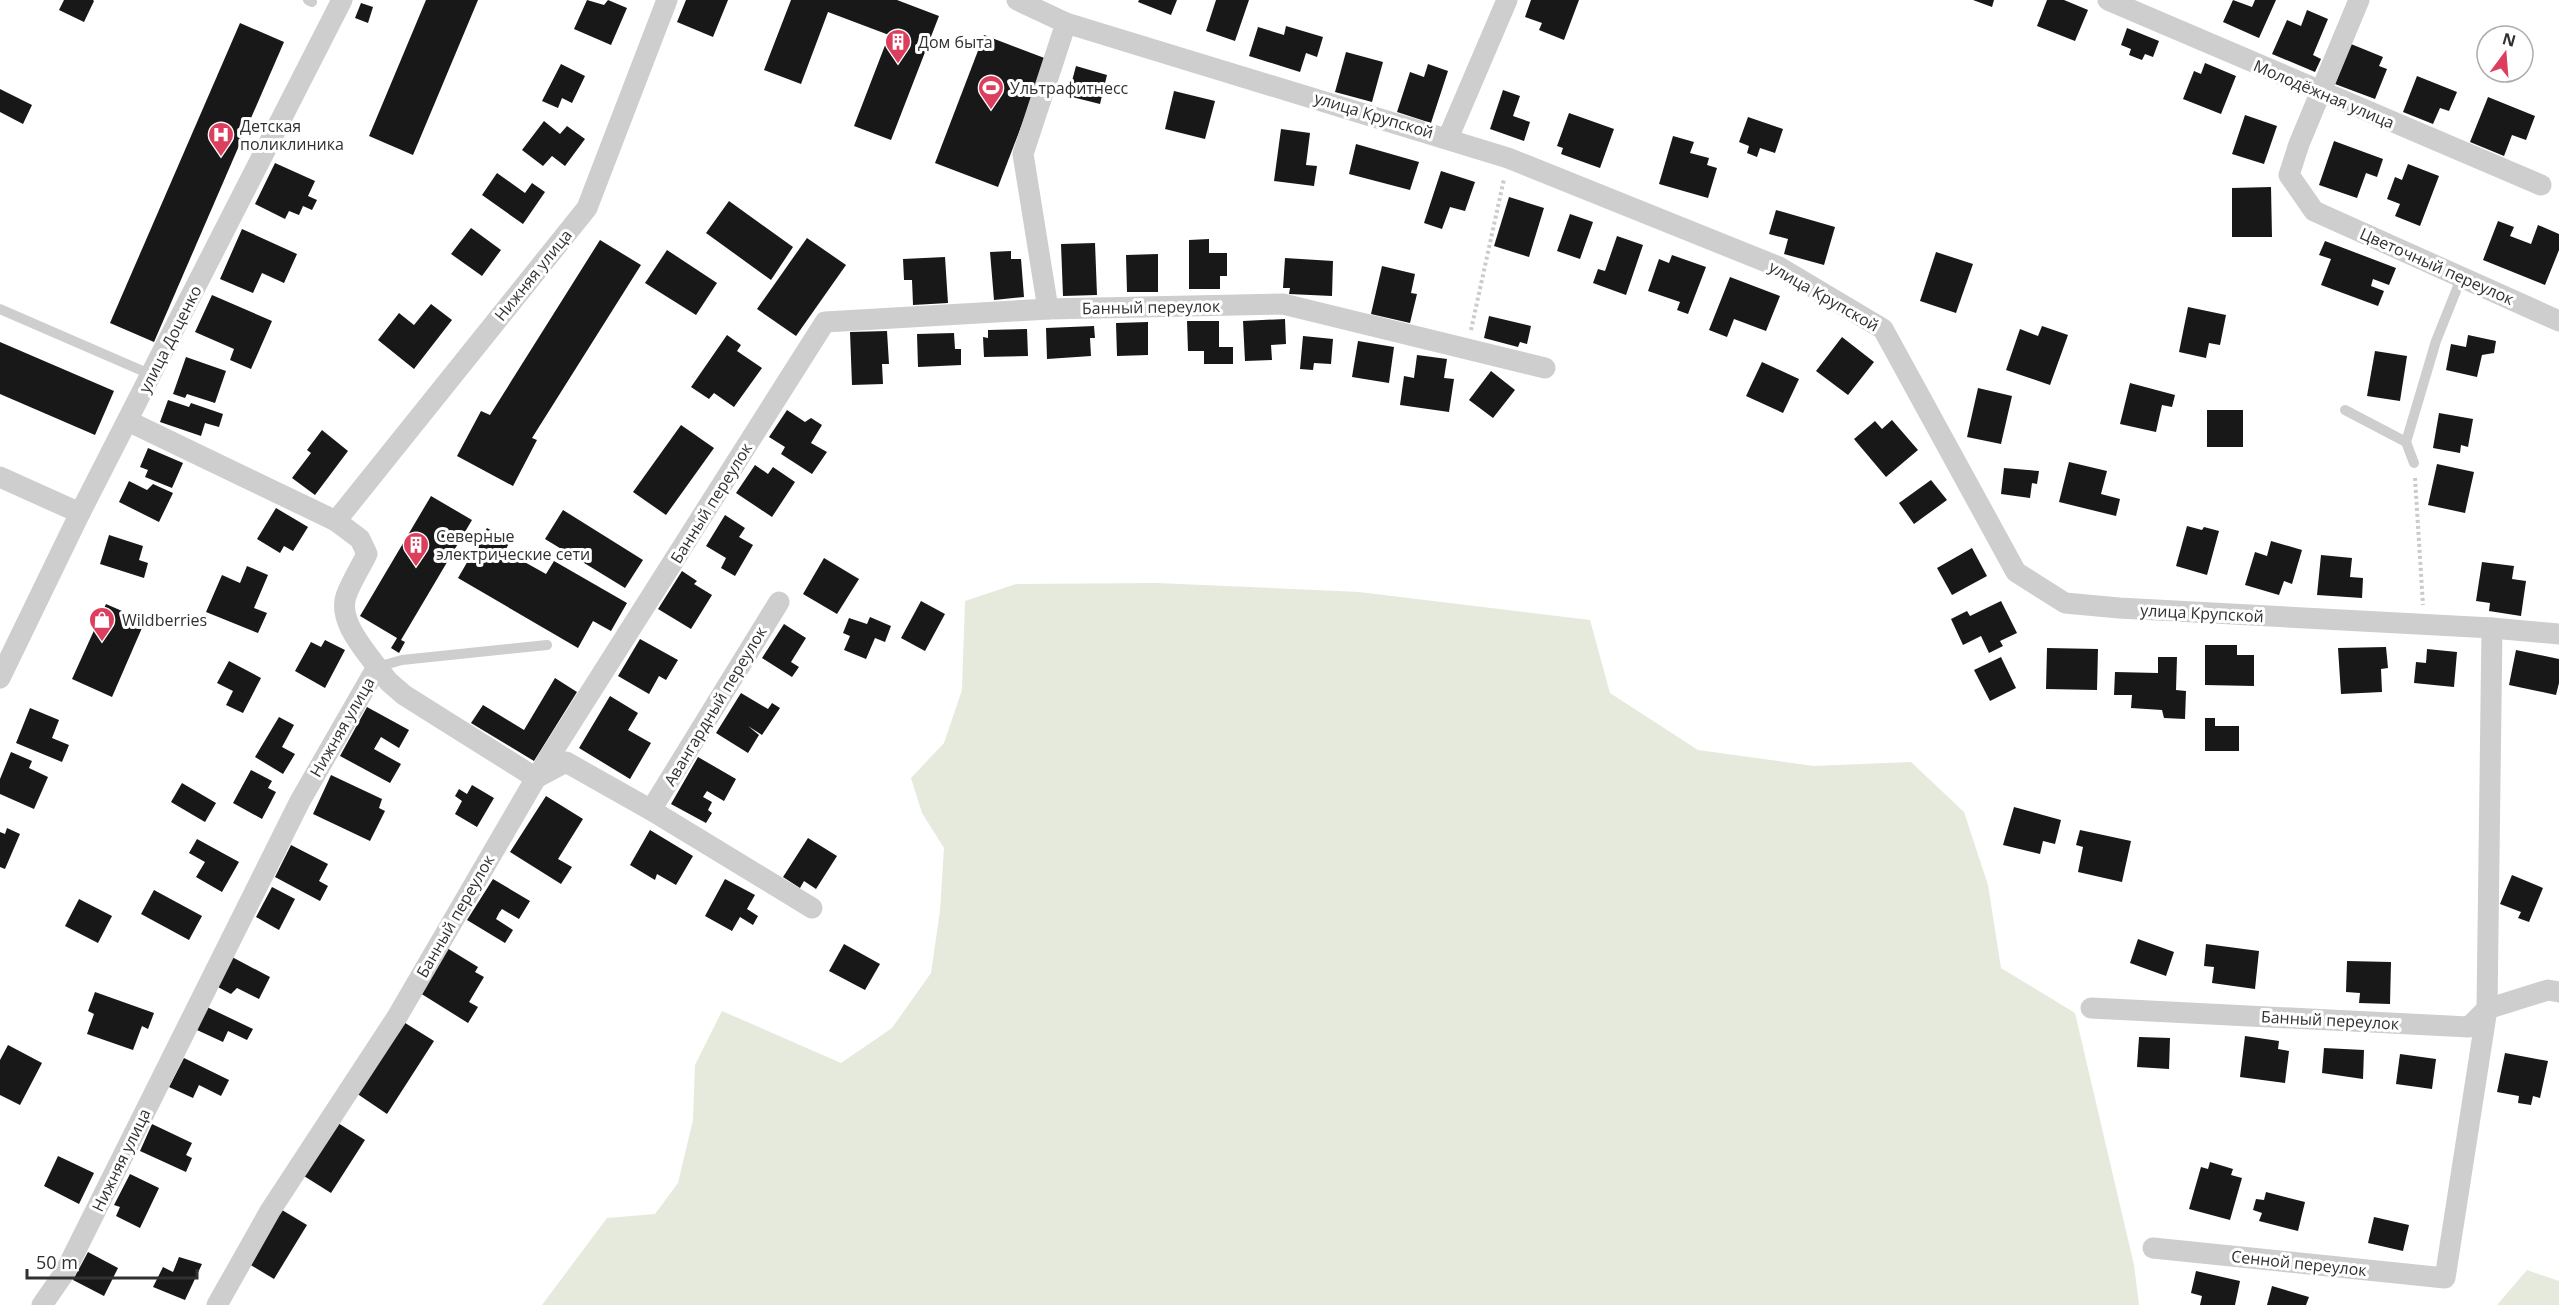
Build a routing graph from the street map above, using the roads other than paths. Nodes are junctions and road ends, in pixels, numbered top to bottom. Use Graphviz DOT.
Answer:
graph roads {
  1 [pos="342,0"];
  2 [pos="667,0"];
  3 [pos="1017,0"];
  4 [pos="1507,0"];
  5 [pos="2108,0"];
  6 [pos="2359,0"];
  7 [pos="1066,23"];
  8 [pos="2321,93"];
  9 [pos="1448,138"];
  10 [pos="2541,185"];
  11 [pos="2462,276"];
  12 [pos="0,309"];
  13 [pos="1048,309"];
  14 [pos="2559,321"];
  15 [pos="1545,368"];
  16 [pos="152,375"];
  17 [pos="2344,410"];
  18 [pos="128,421"];
  19 [pos="2406,442"];
  20 [pos="2414,463"];
  21 [pos="0,477"];
  22 [pos="80,513"];
  23 [pos="336,521"];
  24 [pos="779,602"];
  25 [pos="2492,628"];
  26 [pos="2559,634"];
  27 [pos="547,645"];
  28 [pos="377,667"];
  29 [pos="0,678"];
  30 [pos="536,778"];
  31 [pos="651,810"];
  32 [pos="812,908"];
  33 [pos="2559,992"];
  34 [pos="2091,1008"];
  35 [pos="2487,1009"];
  36 [pos="2153,1248"];
  37 [pos="42,1305"];
  38 [pos="218,1305"];
  1 -- 16 [label="street, улица Доценко"];
  2 -- 23 [label="street, Нижняя улица"];
  3 -- 7 [label="street, улица Крупской"];
  4 -- 9 [label="street"];
  5 -- 8 [label="street, Молодёжная улица"];
  6 -- 8 [label="street"];
  7 -- 9 [label="street, улица Крупской"];
  7 -- 13 [label="street"];
  8 -- 10 [label="street, Молодёжная улица"];
  8 -- 11 [label="street, Цветочный переулок"];
  9 -- 25 [label="street, улица Крупской"];
  11 -- 14 [label="street, Цветочный переулок"];
  11 -- 19 [label="lane"];
  12 -- 16 [label="lane"];
  13 -- 15 [label="street, Банный переулок"];
  13 -- 30 [label="street, Банный переулок"];
  16 -- 18 [label="street, улица Доценко"];
  17 -- 19 [label="lane"];
  18 -- 22 [label="street, улица Доценко"];
  18 -- 23 [label="street"];
  19 -- 20 [label="lane"];
  21 -- 22 [label="street"];
  22 -- 29 [label="street, улица Доценко"];
  23 -- 28 [label="street, Нижняя улица"];
  24 -- 31 [label="street, Авангардный переулок"];
  25 -- 26 [label="street, улица Крупской"];
  25 -- 35 [label="street"];
  27 -- 28 [label="lane"];
  28 -- 30 [label="street"];
  28 -- 37 [label="street, Нижняя улица"];
  30 -- 31 [label="street"];
  30 -- 38 [label="street, Банный переулок"];
  31 -- 32 [label="street"];
  33 -- 35 [label="street, Банный переулок"];
  34 -- 35 [label="street, Банный переулок"];
  35 -- 36 [label="street, Сенной переулок"];
}
